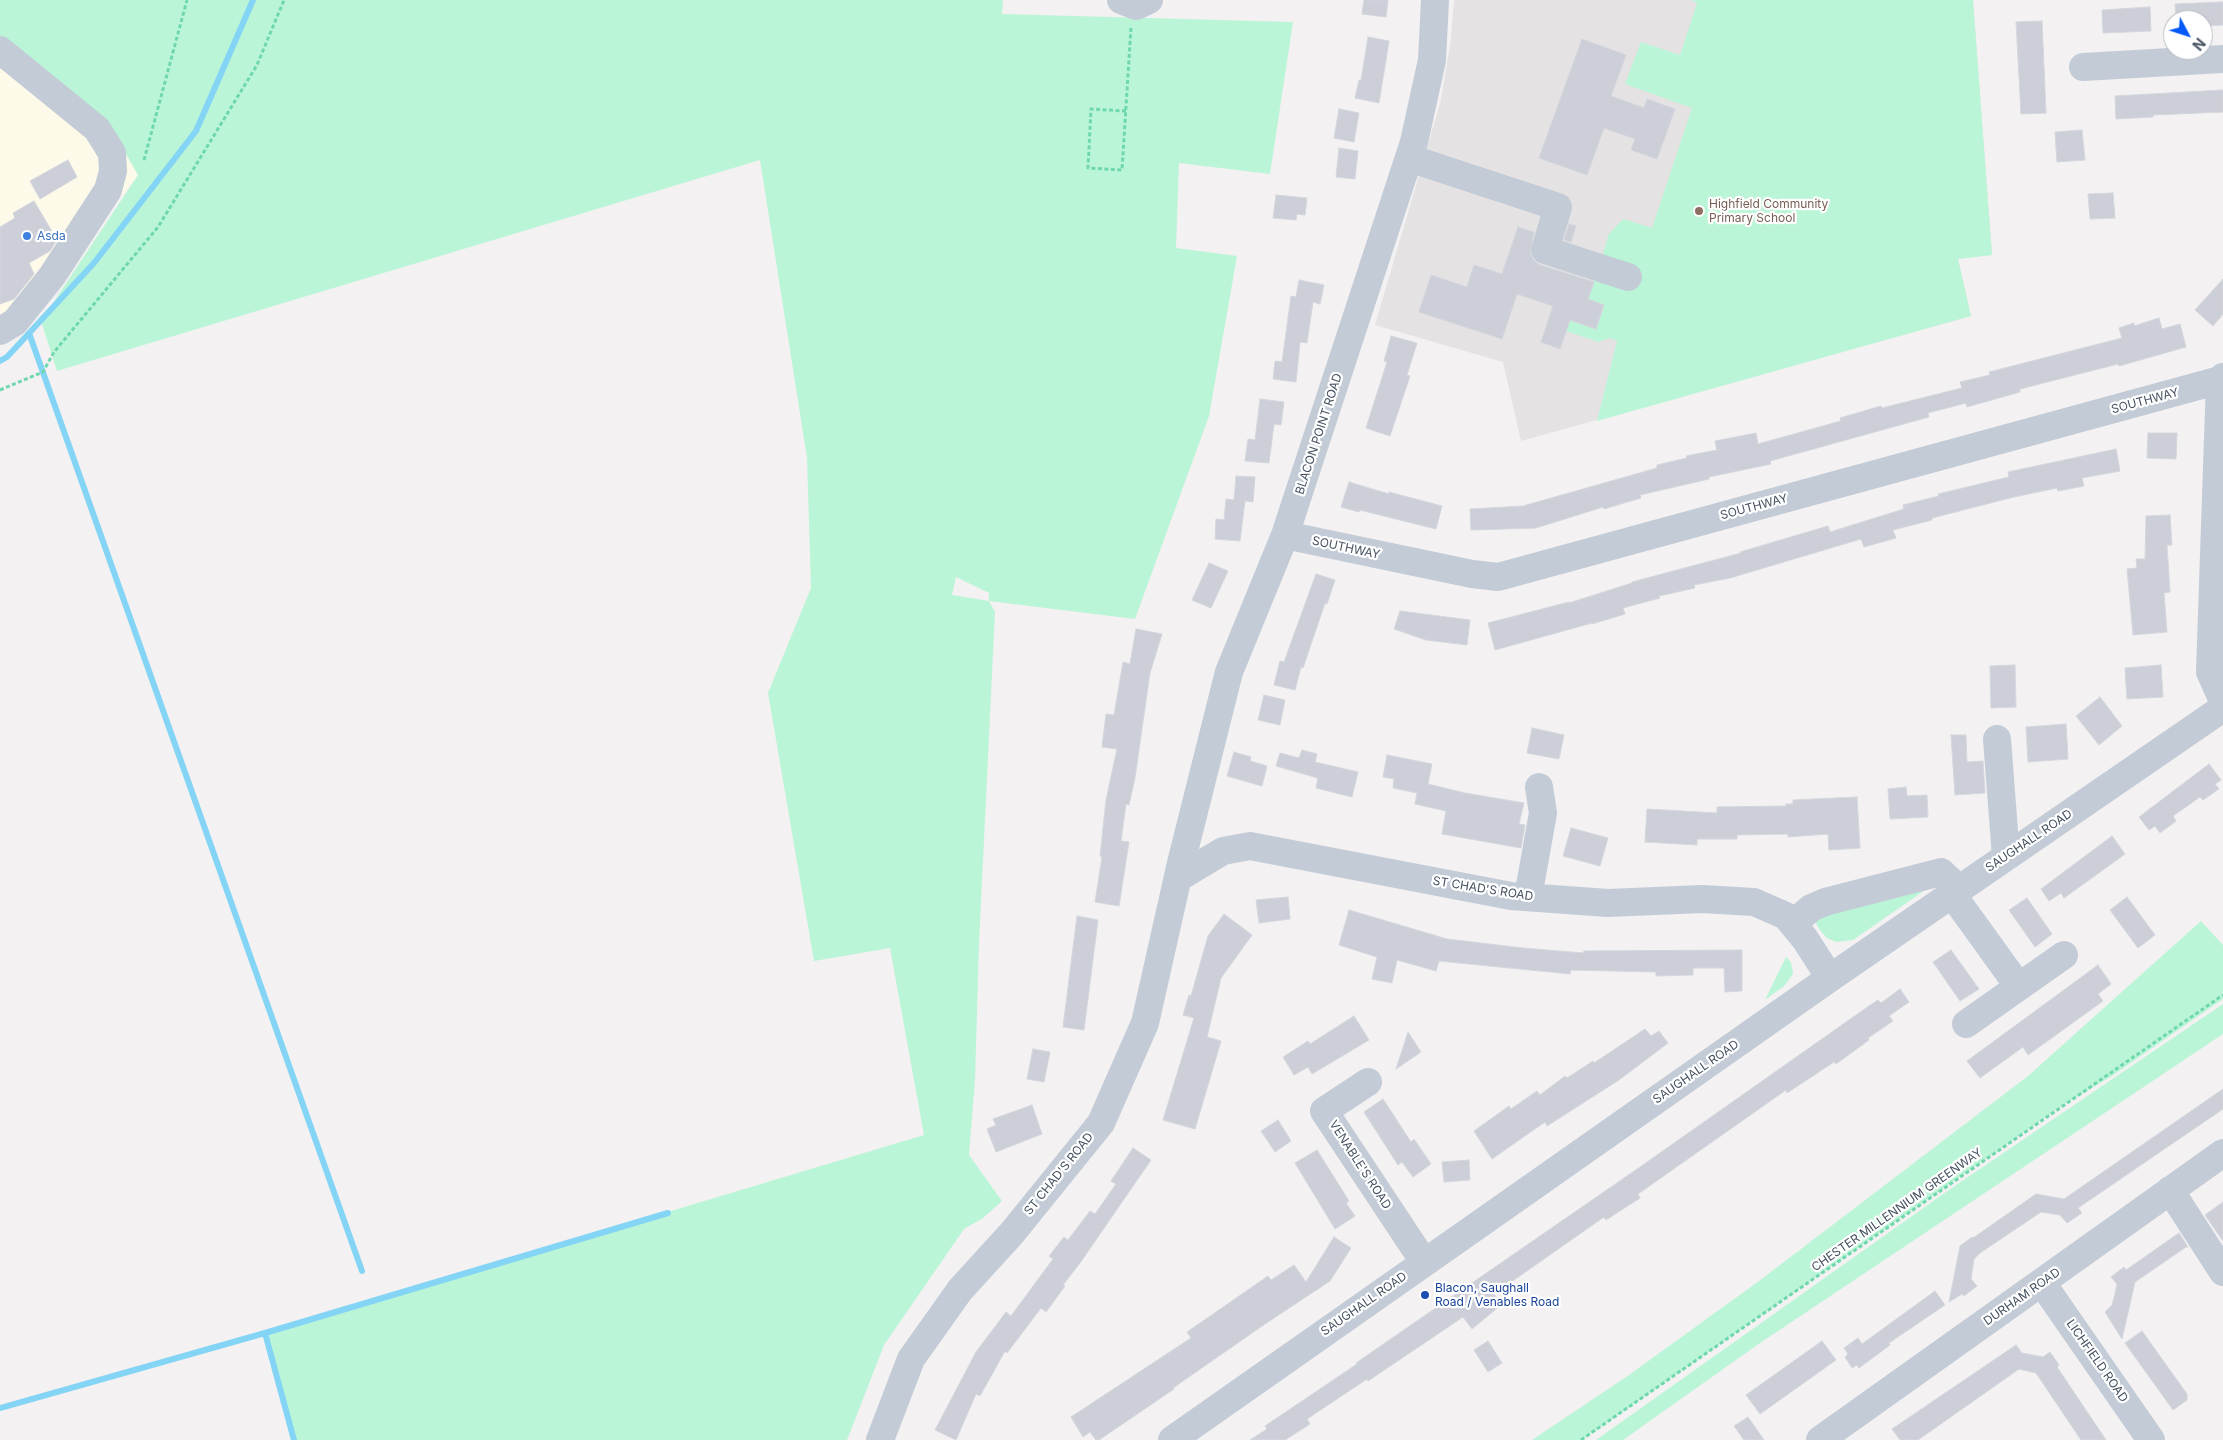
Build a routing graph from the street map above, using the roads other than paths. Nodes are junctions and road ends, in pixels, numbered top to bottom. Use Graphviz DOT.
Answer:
graph roads {
  1 [pos="1435,0"];
  2 [pos="0,50"];
  3 [pos="2223,59"];
  4 [pos="2083,67"];
  5 [pos="1409,158"];
  6 [pos="1628,276"];
  7 [pos="0,331"];
  8 [pos="2221,379"];
  9 [pos="1285,535"];
  10 [pos="2223,701"];
  11 [pos="2223,708"];
  12 [pos="1997,739"];
  13 [pos="1539,787"];
  14 [pos="2006,857"];
  15 [pos="1180,871"];
  16 [pos="1955,892"];
  17 [pos="1528,897"];
  18 [pos="1793,924"];
  19 [pos="2064,955"];
  20 [pos="1830,978"];
  21 [pos="2019,987"];
  22 [pos="1966,1024"];
  23 [pos="1368,1082"];
  24 [pos="2223,1153"];
  25 [pos="2170,1190"];
  26 [pos="1424,1262"];
  27 [pos="2223,1272"];
  28 [pos="2042,1283"];
  29 [pos="1827,1438"];
  30 [pos="880,1440"];
  31 [pos="1172,1440"];
  32 [pos="2151,1440"];
  1 -- 5 [label="street, BLACON POINT ROAD"];
  2 -- 7 [label="street"];
  3 -- 4 [label="street"];
  5 -- 6 [label="street"];
  5 -- 9 [label="street, BLACON POINT ROAD"];
  8 -- 9 [label="street, SOUTHWAY"];
  8 -- 10 [label="street"];
  9 -- 15 [label="street, BLACON POINT ROAD"];
  11 -- 14 [label="street, SAUGHALL ROAD"];
  12 -- 14 [label="street"];
  13 -- 17 [label="street"];
  14 -- 16 [label="street, SAUGHALL ROAD"];
  15 -- 17 [label="street, ST CHAD'S ROAD"];
  15 -- 30 [label="street, ST CHAD'S ROAD"];
  16 -- 18 [label="street"];
  16 -- 20 [label="street, SAUGHALL ROAD"];
  16 -- 21 [label="street"];
  17 -- 18 [label="street, ST CHAD'S ROAD"];
  18 -- 20 [label="street, ST CHAD'S ROAD"];
  19 -- 21 [label="street"];
  20 -- 26 [label="street, SAUGHALL ROAD"];
  21 -- 22 [label="street"];
  23 -- 26 [label="street, VENABLE'S ROAD"];
  24 -- 25 [label="street, DURHAM ROAD"];
  25 -- 27 [label="street"];
  25 -- 28 [label="street, DURHAM ROAD"];
  26 -- 31 [label="street, SAUGHALL ROAD"];
  28 -- 29 [label="street, DURHAM ROAD"];
  28 -- 32 [label="street, LICHFIELD ROAD"];
}
